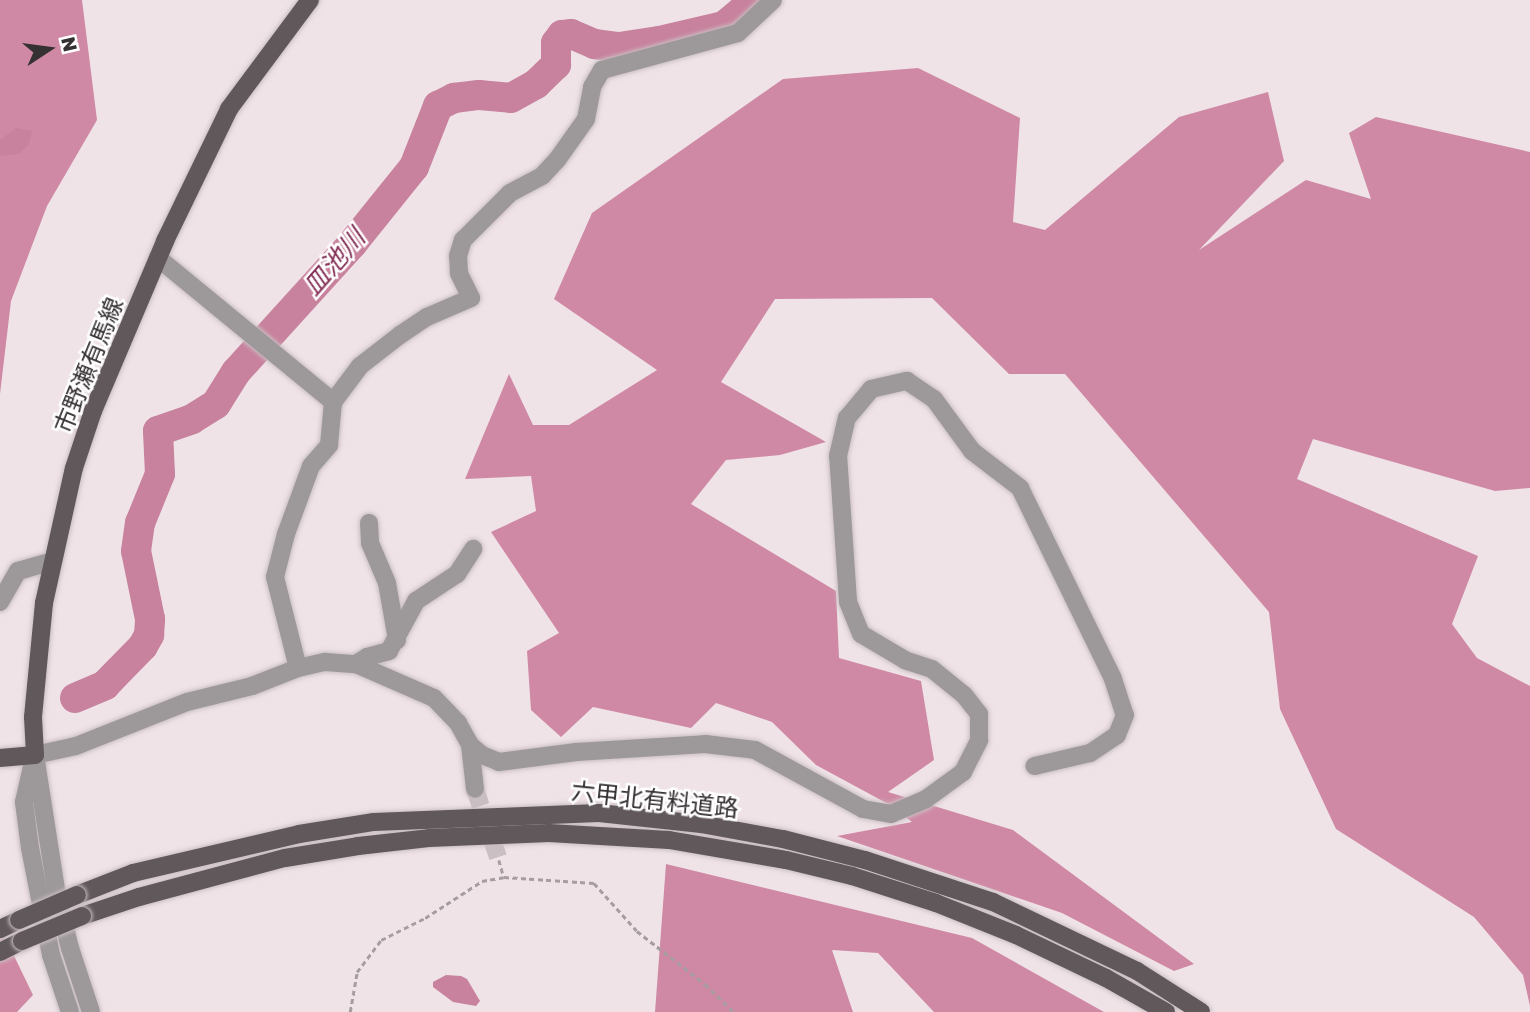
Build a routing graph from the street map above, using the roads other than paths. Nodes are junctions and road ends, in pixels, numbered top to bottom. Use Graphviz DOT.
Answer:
graph roads {
  1 [pos="310,0"];
  2 [pos="773,0"];
  3 [pos="158,258"];
  4 [pos="333,402"];
  5 [pos="369,523"];
  6 [pos="473,549"];
  7 [pos="52,561"];
  8 [pos="0,602"];
  9 [pos="397,640"];
  10 [pos="356,664"];
  11 [pos="298,668"];
  12 [pos="470,745"];
  13 [pos="34,755"];
  14 [pos="0,758"];
  15 [pos="1034,766"];
  16 [pos="475,789"];
  17 [pos="0,929"];
  18 [pos="0,952"];
  19 [pos="69,1012"];
  20 [pos="91,1012"];
  21 [pos="1166,1012"];
  22 [pos="1200,1012"];
  1 -- 3 [label="main road, 市野瀬有馬線"];
  2 -- 4 [label="street"];
  3 -- 4 [label="street"];
  3 -- 7 [label="main road, 市野瀬有馬線"];
  4 -- 11 [label="street"];
  5 -- 9 [label="street"];
  6 -- 9 [label="street"];
  7 -- 8 [label="street"];
  7 -- 13 [label="main road, 市野瀬有馬線"];
  9 -- 10 [label="street"];
  10 -- 11 [label="street"];
  10 -- 12 [label="street"];
  11 -- 13 [label="street"];
  12 -- 15 [label="street"];
  12 -- 16 [label="street"];
  13 -- 14 [label="main road"];
  13 -- 19 [label="street"];
  13 -- 20 [label="street"];
  17 -- 22 [label="main road, 六甲北有料道路, bridge"];
  18 -- 21 [label="main road, 六甲北有料道路, bridge"];
}
